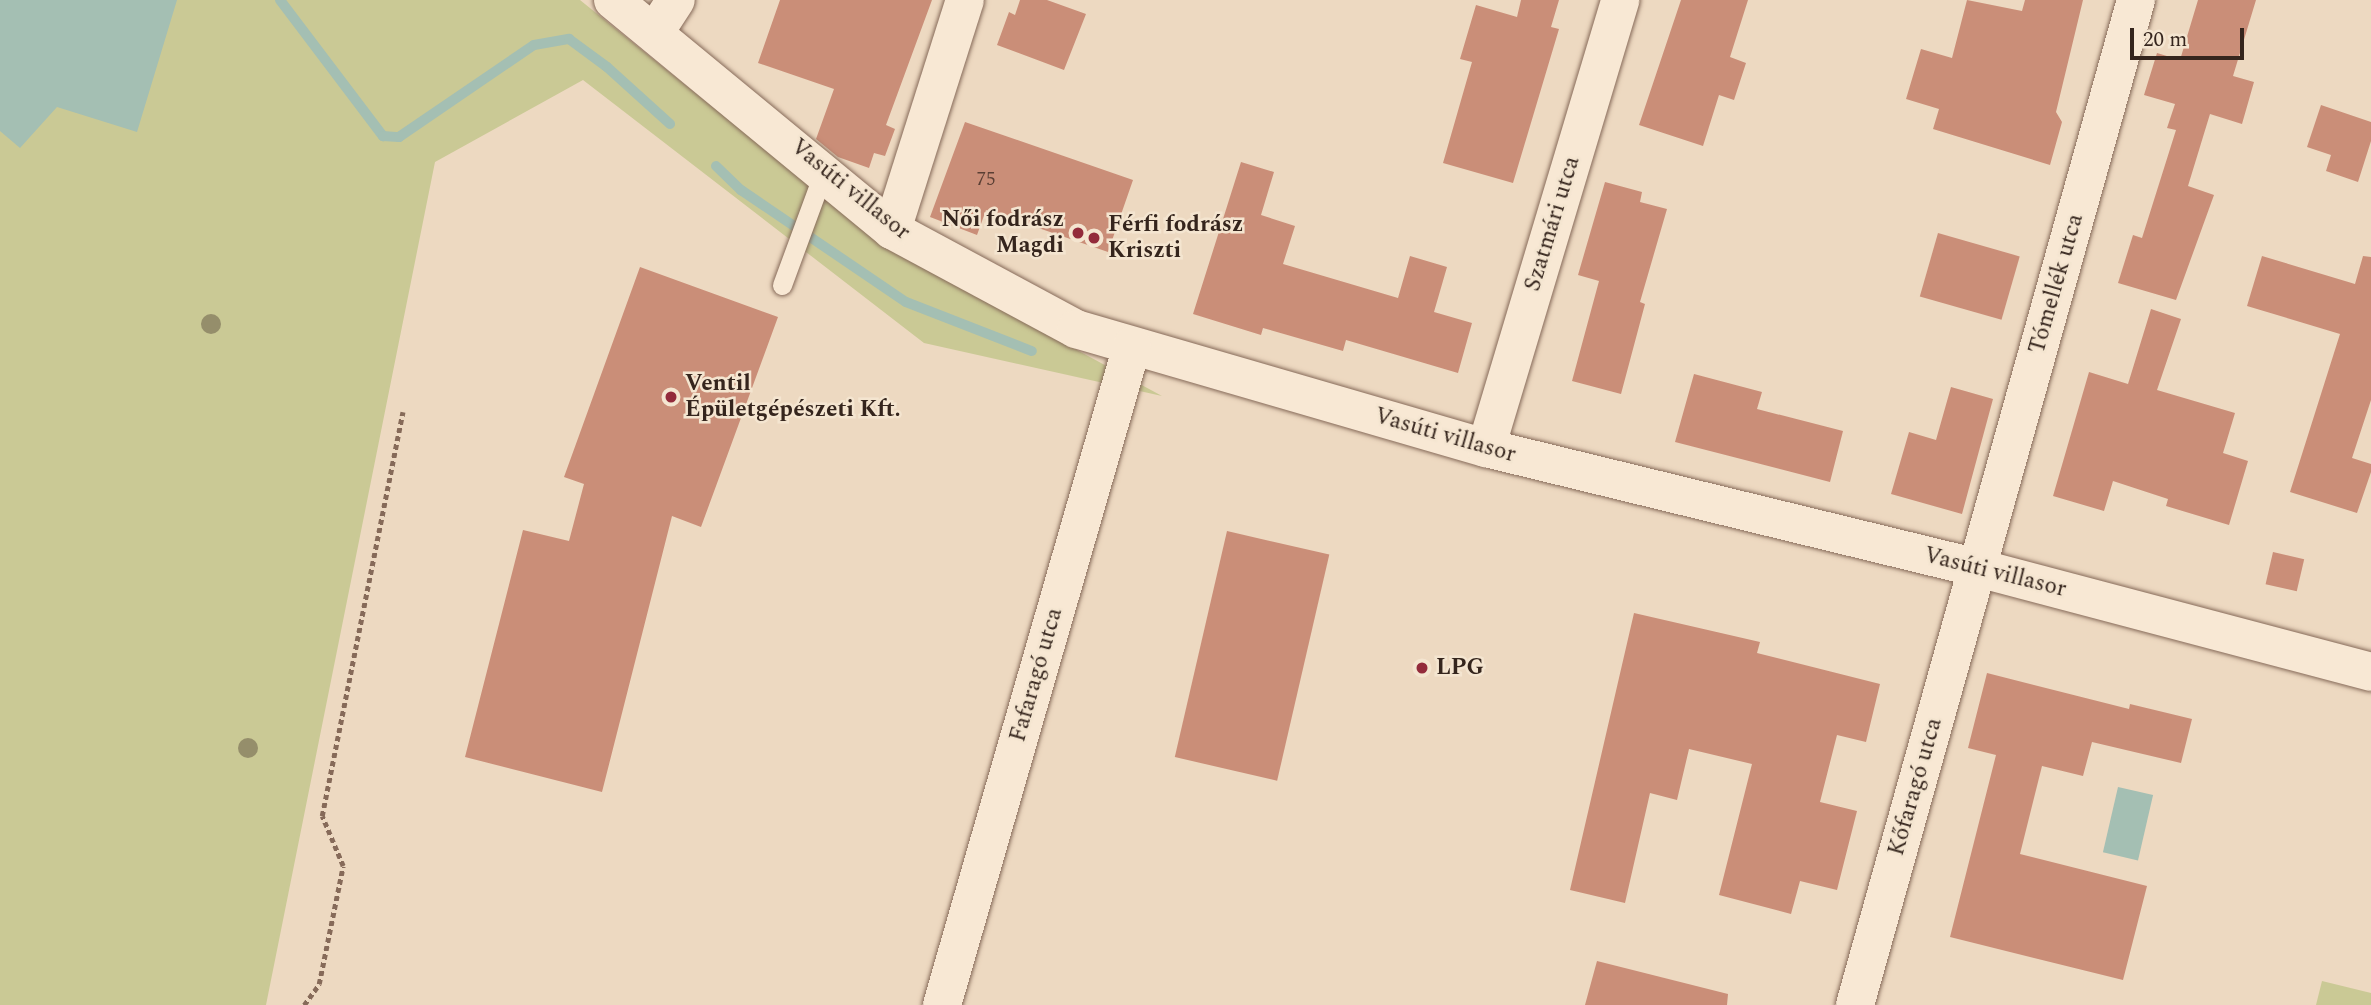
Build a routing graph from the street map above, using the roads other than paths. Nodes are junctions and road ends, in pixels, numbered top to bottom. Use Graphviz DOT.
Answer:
graph roads {
  1 [pos="613,0"];
  2 [pos="676,0"];
  3 [pos="965,0"];
  4 [pos="1620,0"];
  5 [pos="2136,0"];
  6 [pos="656,32"];
  7 [pos="824,172"];
  8 [pos="892,230"];
  9 [pos="782,285"];
  10 [pos="1132,346"];
  11 [pos="1486,449"];
  12 [pos="1978,568"];
  13 [pos="2371,672"];
  14 [pos="942,1005"];
  15 [pos="1855,1005"];
  1 -- 6 [label="street, Vasúti villasor"];
  2 -- 6 [label="street"];
  3 -- 8 [label="street"];
  4 -- 11 [label="street, Szatmári utca"];
  5 -- 12 [label="street, Tómellék utca"];
  6 -- 7 [label="street, Vasúti villasor"];
  7 -- 8 [label="street, Vasúti villasor"];
  7 -- 9 [label="lane"];
  8 -- 10 [label="street, Vasúti villasor"];
  10 -- 11 [label="street, Vasúti villasor"];
  10 -- 14 [label="street, Fafaragó utca"];
  11 -- 12 [label="street, Vasúti villasor"];
  12 -- 13 [label="street, Vasúti villasor"];
  12 -- 15 [label="street, Kőfaragó utca"];
}
